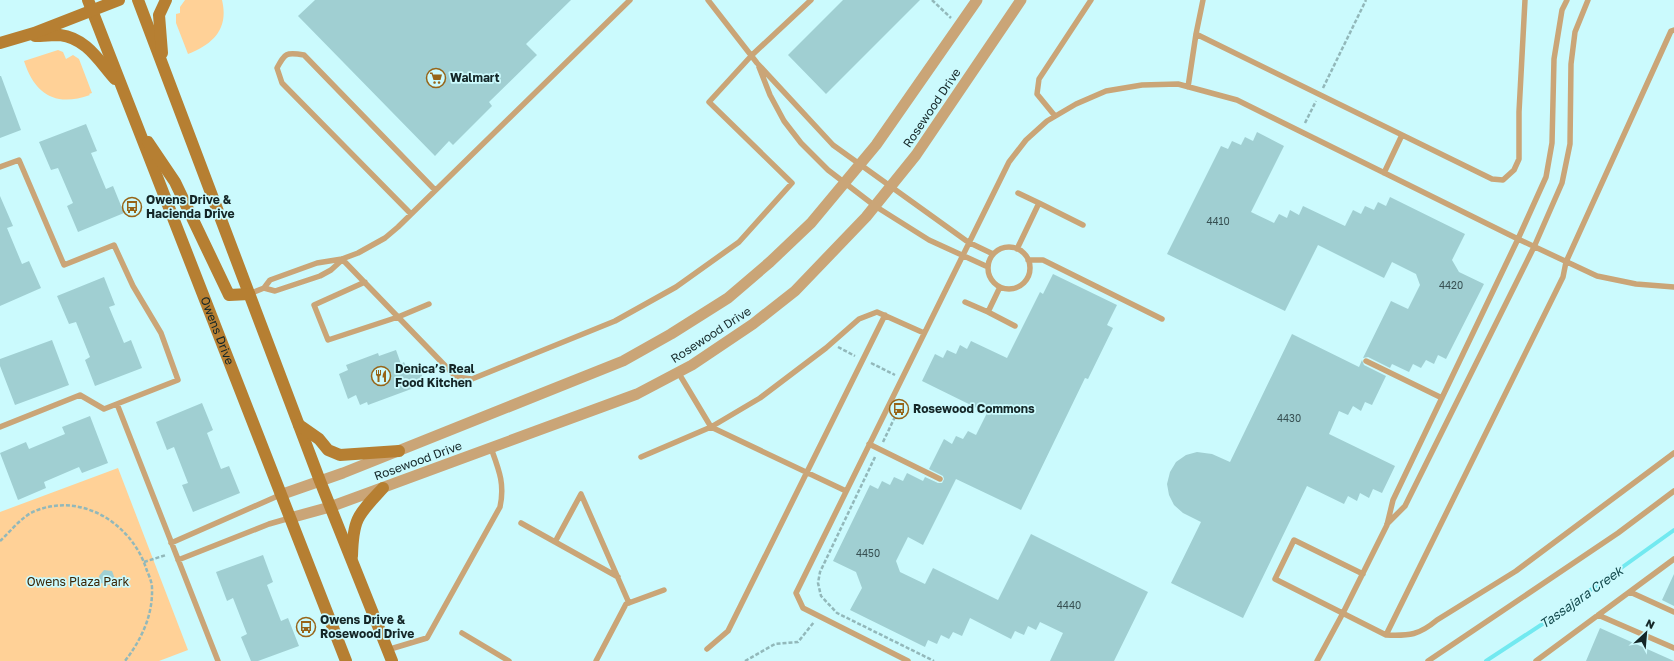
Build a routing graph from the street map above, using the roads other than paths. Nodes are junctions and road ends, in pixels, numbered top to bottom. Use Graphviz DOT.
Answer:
graph roads {
  1 [pos="119,0"];
  2 [pos="138,0"];
  3 [pos="166,0"];
  4 [pos="630,0"];
  5 [pos="708,0"];
  6 [pos="810,0"];
  7 [pos="977,0"];
  8 [pos="1021,0"];
  9 [pos="1091,0"];
  10 [pos="1203,0"];
  11 [pos="1525,0"];
  12 [pos="1567,0"];
  13 [pos="1588,0"];
  14 [pos="90,5"];
  15 [pos="1674,30"];
  16 [pos="1196,34"];
  17 [pos="24,36"];
  18 [pos="0,43"];
  19 [pos="752,55"];
  20 [pos="757,63"];
  21 [pos="164,68"];
  22 [pos="121,85"];
  23 [pos="1188,87"];
  24 [pos="1055,116"];
  25 [pos="135,123"];
  26 [pos="1402,135"];
  27 [pos="860,165"];
  28 [pos="0,166"];
  29 [pos="1384,173"];
  30 [pos="845,183"];
  31 [pos="891,187"];
  32 [pos="435,190"];
  33 [pos="1018,193"];
  34 [pos="1039,203"];
  35 [pos="875,206"];
  36 [pos="411,214"];
  37 [pos="1083,225"];
  38 [pos="1518,239"];
  39 [pos="968,242"];
  40 [pos="1534,247"];
  41 [pos="1017,249"];
  42 [pos="962,254"];
  43 [pos="993,254"];
  44 [pos="342,259"];
  45 [pos="1028,260"];
  46 [pos="1566,262"];
  47 [pos="988,267"];
  48 [pos="365,282"];
  49 [pos="1000,287"];
  50 [pos="1674,287"];
  51 [pos="264,288"];
  52 [pos="249,294"];
  53 [pos="965,302"];
  54 [pos="429,304"];
  55 [pos="988,312"];
  56 [pos="884,315"];
  57 [pos="398,317"];
  58 [pos="1162,319"];
  59 [pos="1015,326"];
  60 [pos="924,333"];
  61 [pos="1366,361"];
  62 [pos="678,372"];
  63 [pos="1442,398"];
  64 [pos="117,404"];
  65 [pos="299,425"];
  66 [pos="0,427"];
  67 [pos="711,427"];
  68 [pos="869,444"];
  69 [pos="491,448"];
  70 [pos="399,451"];
  71 [pos="1674,453"];
  72 [pos="642,457"];
  73 [pos="808,473"];
  74 [pos="940,479"];
  75 [pos="320,481"];
  76 [pos="383,488"];
  77 [pos="846,491"];
  78 [pos="1674,491"];
  79 [pos="280,495"];
  80 [pos="330,507"];
  81 [pos="290,518"];
  82 [pos="520,523"];
  83 [pos="1387,525"];
  84 [pos="555,542"];
  85 [pos="171,543"];
  86 [pos="1674,559"];
  87 [pos="178,560"];
  88 [pos="352,562"];
  89 [pos="1667,564"];
  90 [pos="1674,568"];
  91 [pos="1363,574"];
  92 [pos="618,577"];
  93 [pos="664,590"];
  94 [pos="1630,592"];
  95 [pos="630,603"];
  96 [pos="1674,612"];
  97 [pos="1343,613"];
  98 [pos="1598,615"];
  99 [pos="462,633"];
  100 [pos="1386,635"];
  101 [pos="1674,648"];
  102 [pos="707,649"];
  103 [pos="389,656"];
  104 [pos="500,659"];
  105 [pos="218,661"];
  106 [pos="346,661"];
  107 [pos="509,661"];
  108 [pos="596,661"];
  109 [pos="908,661"];
  110 [pos="1317,661"];
  111 [pos="1428,661"];
  112 [pos="1536,661"];
  1 -- 14 [label="street"];
  2 -- 21 [label="street"];
  3 -- 21 [label="street"];
  4 -- 32 [label="lane"];
  5 -- 19 [label="lane"];
  6 -- 19 [label="lane"];
  7 -- 27 [label="street, Rosewood Drive"];
  8 -- 31 [label="street, Rosewood Drive"];
  9 -- 24 [label="lane"];
  10 -- 16 [label="lane"];
  11 -- 26 [label="lane"];
  12 -- 38 [label="lane"];
  13 -- 40 [label="lane"];
  14 -- 17 [label="street"];
  14 -- 22 [label="street, Owens Drive"];
  15 -- 46 [label="lane"];
  16 -- 23 [label="lane"];
  16 -- 26 [label="lane"];
  17 -- 18 [label="street"];
  17 -- 22 [label="street"];
  19 -- 20 [label="lane"];
  19 -- 57 [label="lane"];
  20 -- 27 [label="lane"];
  20 -- 30 [label="lane"];
  21 -- 52 [label="street"];
  22 -- 25 [label="street, Owens Drive"];
  23 -- 24 [label="lane"];
  23 -- 29 [label="lane"];
  24 -- 39 [label="lane"];
  25 -- 52 [label="street"];
  25 -- 79 [label="street, Owens Drive"];
  26 -- 29 [label="lane"];
  27 -- 30 [label="street, Rosewood Drive"];
  27 -- 31 [label="lane"];
  28 -- 64 [label="lane"];
  29 -- 38 [label="lane"];
  30 -- 35 [label="lane"];
  30 -- 70 [label="street, Rosewood Drive"];
  31 -- 35 [label="street, Rosewood Drive"];
  31 -- 39 [label="lane"];
  32 -- 36 [label="lane"];
  32 -- 36 [label="lane"];
  33 -- 34 [label="lane"];
  34 -- 37 [label="lane"];
  34 -- 41 [label="lane"];
  35 -- 42 [label="lane"];
  35 -- 62 [label="street, Rosewood Drive"];
  36 -- 44 [label="lane"];
  38 -- 40 [label="lane"];
  38 -- 63 [label="lane"];
  39 -- 42 [label="lane"];
  39 -- 43 [label="lane"];
  40 -- 46 [label="lane"];
  40 -- 83 [label="lane"];
  41 -- 43 [label="lane"];
  41 -- 45 [label="lane"];
  42 -- 47 [label="lane"];
  42 -- 60 [label="lane"];
  43 -- 47 [label="lane"];
  44 -- 48 [label="lane"];
  44 -- 51 [label="lane"];
  44 -- 51 [label="lane"];
  45 -- 49 [label="lane"];
  45 -- 58 [label="lane"];
  46 -- 50 [label="lane"];
  46 -- 100 [label="lane"];
  47 -- 49 [label="lane"];
  48 -- 57 [label="lane"];
  48 -- 57 [label="lane"];
  49 -- 55 [label="lane"];
  51 -- 52 [label="lane"];
  52 -- 65 [label="street"];
  53 -- 55 [label="lane"];
  54 -- 57 [label="lane"];
  55 -- 59 [label="lane"];
  56 -- 60 [label="lane"];
  56 -- 67 [label="lane"];
  56 -- 73 [label="lane"];
  60 -- 68 [label="lane"];
  61 -- 63 [label="lane"];
  62 -- 67 [label="lane"];
  62 -- 69 [label="street, Rosewood Drive"];
  63 -- 83 [label="lane"];
  64 -- 66 [label="lane"];
  64 -- 85 [label="lane"];
  65 -- 70 [label="street"];
  65 -- 75 [label="street"];
  67 -- 72 [label="lane"];
  67 -- 73 [label="lane"];
  68 -- 74 [label="lane"];
  68 -- 77 [label="lane"];
  69 -- 76 [label="street, Rosewood Drive"];
  69 -- 103 [label="lane"];
  70 -- 75 [label="street, Rosewood Drive"];
  71 -- 100 [label="lane"];
  73 -- 77 [label="lane"];
  73 -- 102 [label="lane"];
  75 -- 79 [label="street, Rosewood Drive"];
  75 -- 80 [label="street"];
  76 -- 80 [label="street, Rosewood Drive"];
  76 -- 88 [label="street"];
  77 -- 109 [label="lane"];
  78 -- 111 [label="lane"];
  79 -- 81 [label="street, Owens Drive"];
  79 -- 85 [label="lane"];
  80 -- 81 [label="street, Rosewood Drive"];
  80 -- 88 [label="street"];
  81 -- 87 [label="lane"];
  81 -- 106 [label="street, Owens Drive"];
  82 -- 84 [label="lane"];
  83 -- 91 [label="lane"];
  84 -- 92 [label="lane"];
  84 -- 92 [label="lane"];
  85 -- 87 [label="lane"];
  86 -- 89 [label="lane"];
  87 -- 105 [label="lane"];
  88 -- 103 [label="street"];
  89 -- 90 [label="lane"];
  89 -- 94 [label="lane"];
  91 -- 97 [label="lane"];
  91 -- 97 [label="lane"];
  92 -- 95 [label="lane"];
  93 -- 95 [label="lane"];
  94 -- 96 [label="lane"];
  94 -- 98 [label="lane"];
  95 -- 108 [label="lane"];
  97 -- 100 [label="lane"];
  97 -- 110 [label="lane"];
  98 -- 101 [label="lane"];
  98 -- 112 [label="lane"];
  99 -- 104 [label="lane"];
  104 -- 107 [label="lane"];
}
